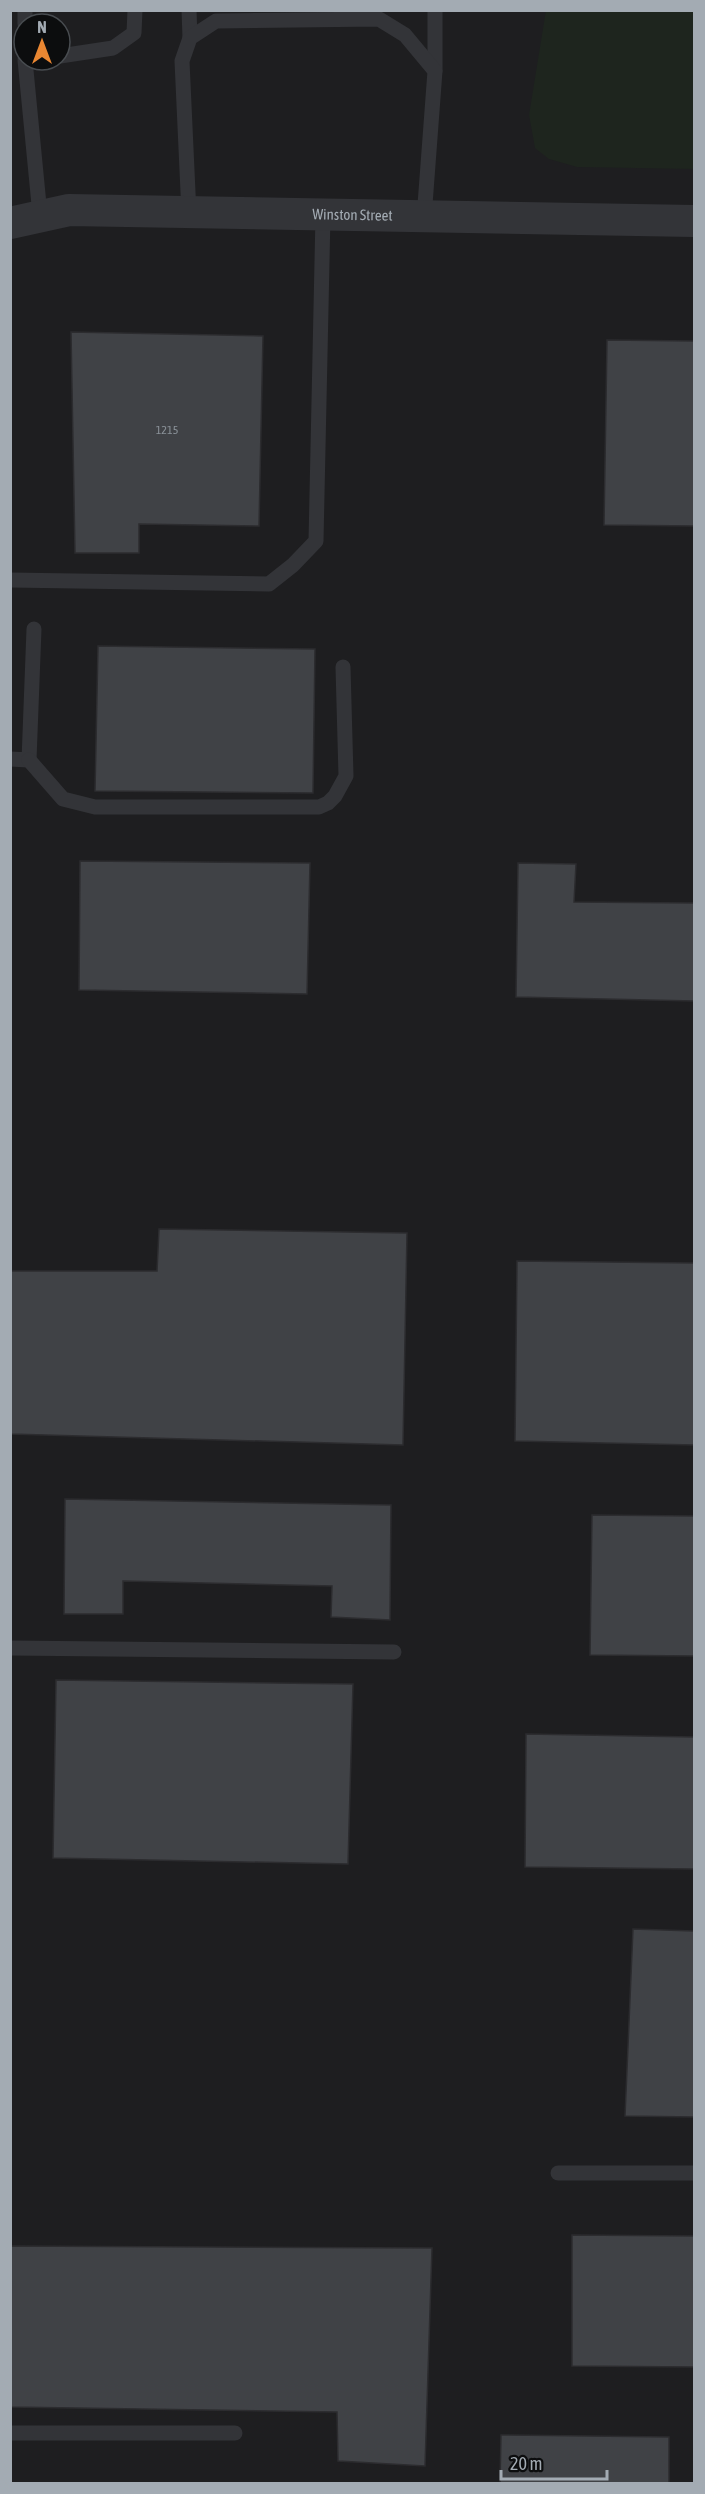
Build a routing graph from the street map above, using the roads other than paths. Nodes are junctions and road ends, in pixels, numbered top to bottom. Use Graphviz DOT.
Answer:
graph roads {
  1 [pos="135,10"];
  2 [pos="189,10"];
  3 [pos="435,10"];
  4 [pos="190,38"];
  5 [pos="72,54"];
  6 [pos="435,71"];
  7 [pos="27,72"];
  8 [pos="189,214"];
  9 [pos="323,215"];
  10 [pos="424,218"];
  11 [pos="25,219"];
  12 [pos="694,221"];
  13 [pos="10,580"];
  14 [pos="34,629"];
  15 [pos="343,667"];
  16 [pos="10,759"];
  17 [pos="29,760"];
  18 [pos="10,1648"];
  19 [pos="394,1652"];
  20 [pos="558,2173"];
  21 [pos="694,2173"];
  22 [pos="10,2433"];
  23 [pos="235,2433"];
  1 -- 5 [label="lane"];
  2 -- 4 [label="lane"];
  3 -- 6 [label="lane"];
  4 -- 6 [label="lane"];
  4 -- 8 [label="lane"];
  6 -- 10 [label="lane"];
  7 -- 11 [label="lane"];
  8 -- 9 [label="street, Winston Street"];
  8 -- 11 [label="street, Winston Street"];
  9 -- 10 [label="street, Winston Street"];
  9 -- 13 [label="lane"];
  10 -- 12 [label="street, Winston Street"];
  14 -- 17 [label="lane"];
  15 -- 17 [label="lane"];
  16 -- 17 [label="lane"];
  18 -- 19 [label="lane"];
  20 -- 21 [label="lane"];
  22 -- 23 [label="lane"];
}
